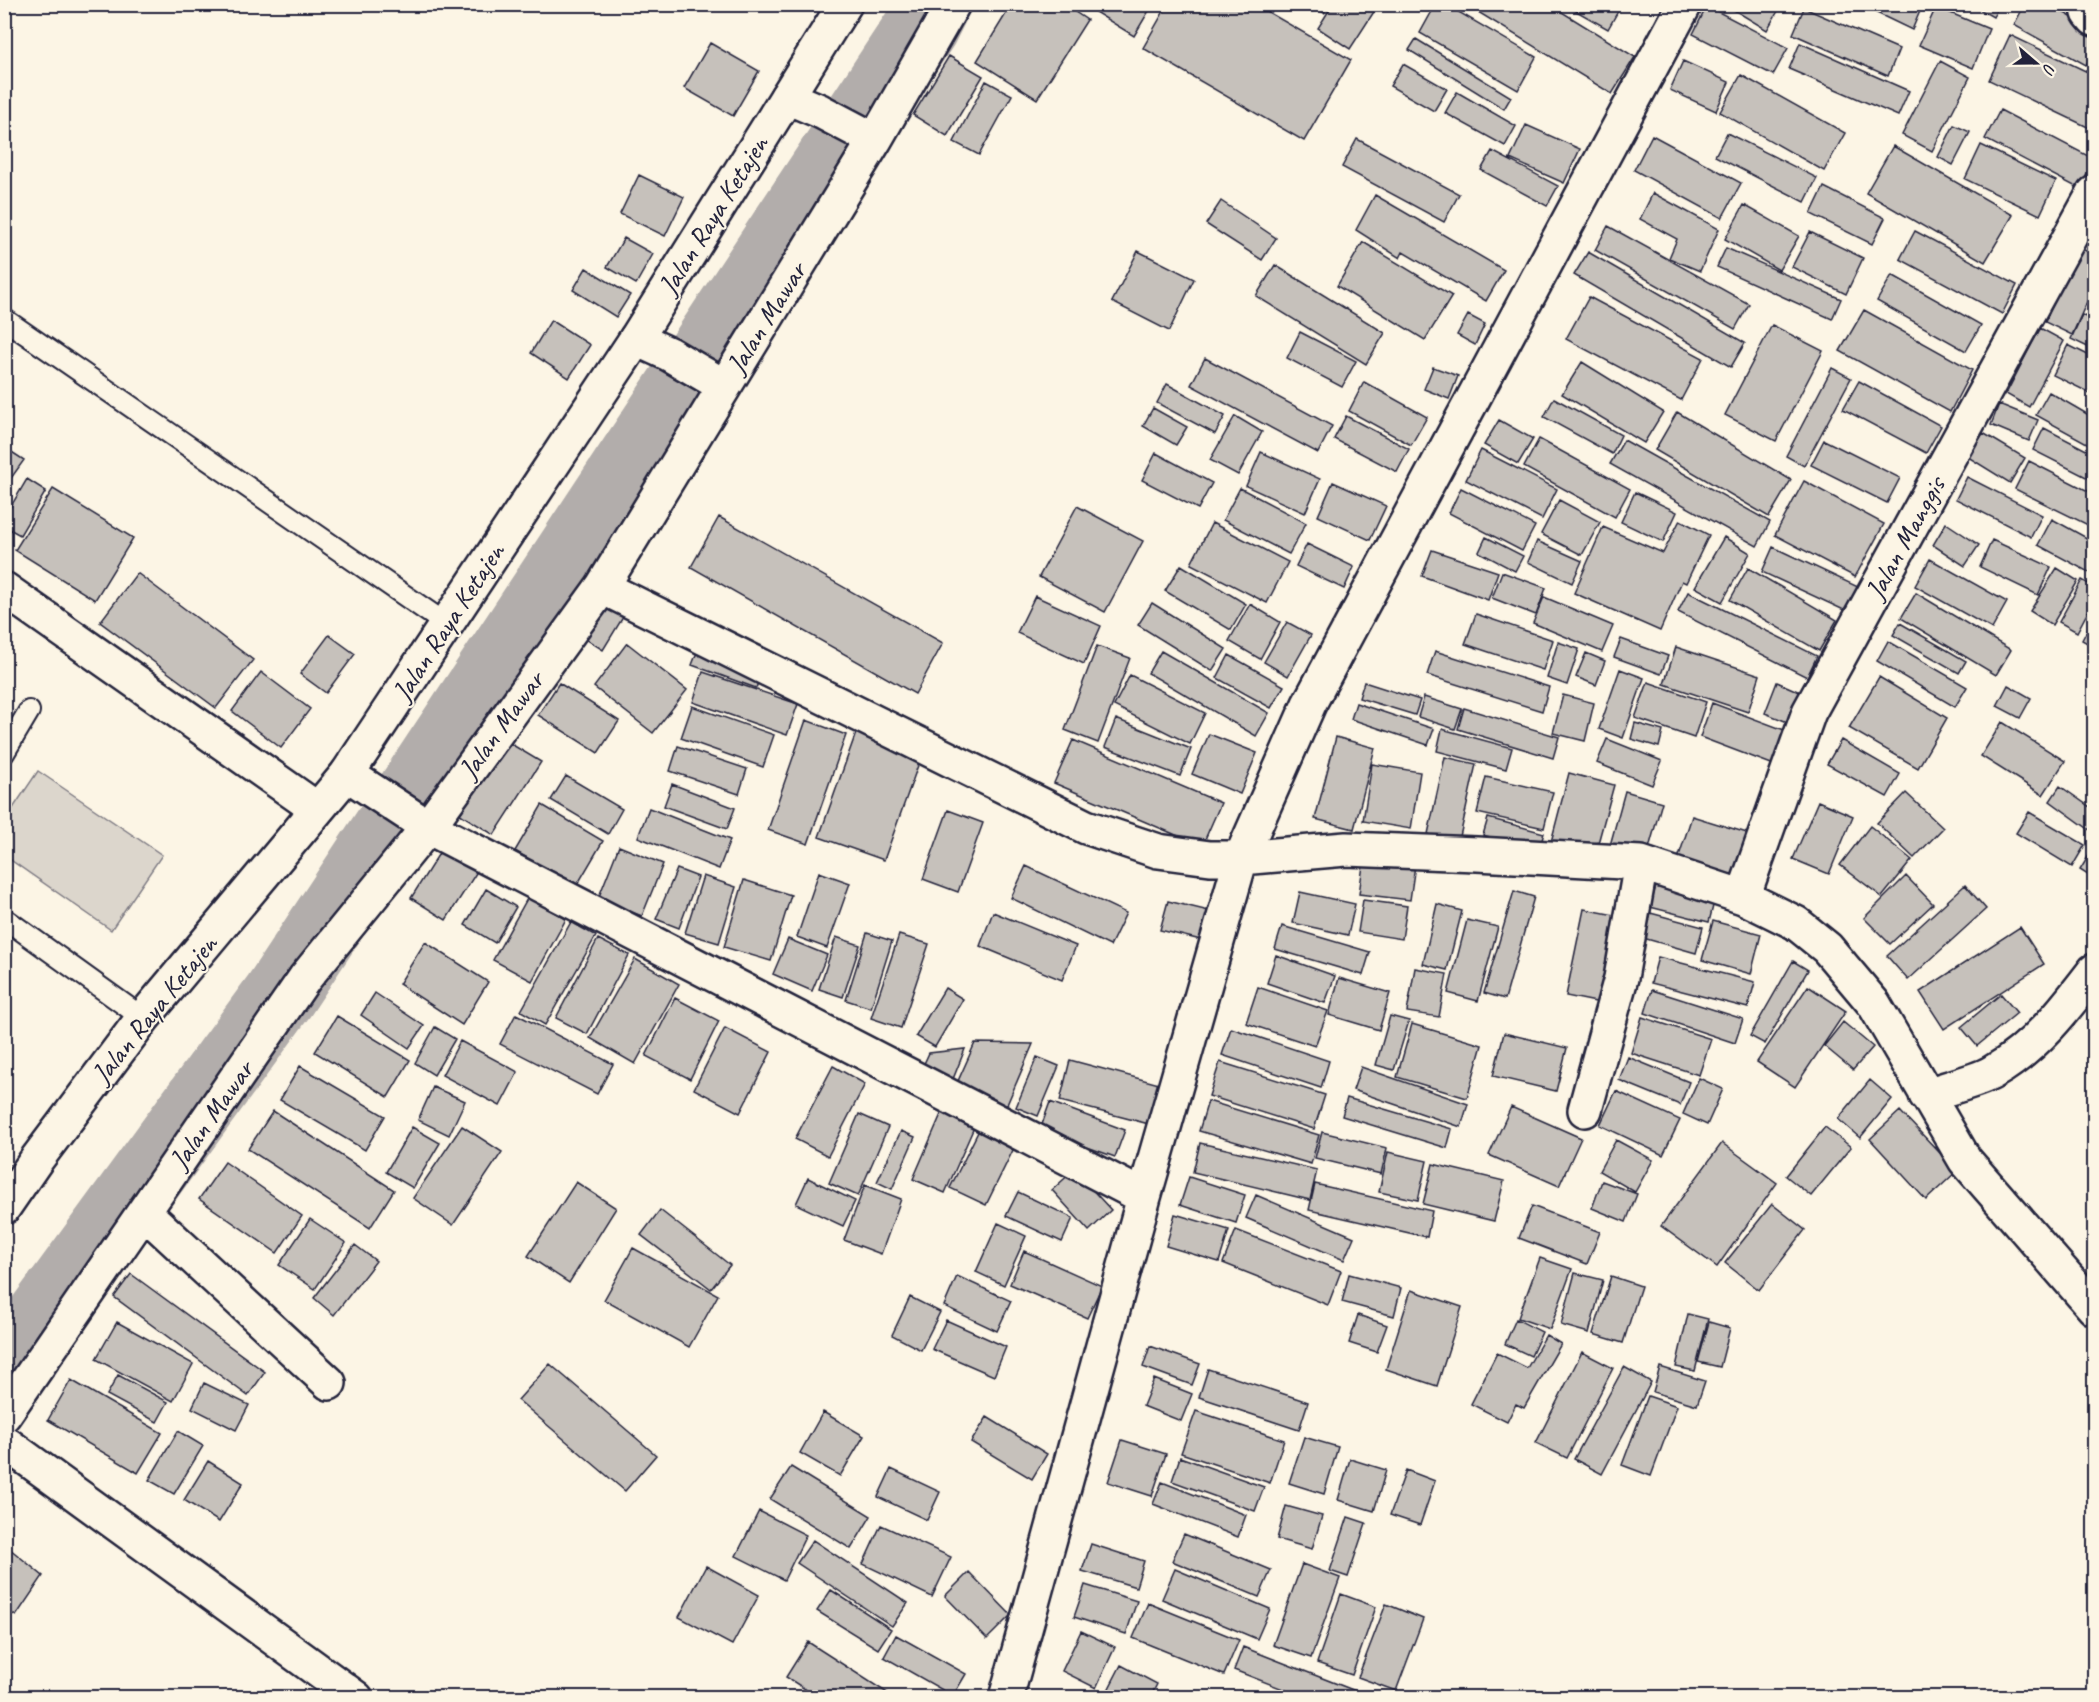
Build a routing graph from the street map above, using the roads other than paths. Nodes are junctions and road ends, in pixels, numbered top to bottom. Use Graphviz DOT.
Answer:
graph roads {
  1 [pos="845,4"];
  2 [pos="953,4"];
  3 [pos="1685,4"];
  4 [pos="2088,4"];
  5 [pos="2094,19"];
  6 [pos="787,97"];
  7 [pos="867,135"];
  8 [pos="2094,193"];
  9 [pos="4,319"];
  10 [pos="636,339"];
  11 [pos="717,383"];
  12 [pos="602,586"];
  13 [pos="4,590"];
  14 [pos="446,624"];
  15 [pos="29,711"];
  16 [pos="4,753"];
  17 [pos="358,782"];
  18 [pos="317,809"];
  19 [pos="418,820"];
  20 [pos="1241,858"];
  21 [pos="1641,863"];
  22 [pos="1743,897"];
  23 [pos="4,918"];
  24 [pos="2094,971"];
  25 [pos="143,1018"];
  26 [pos="1926,1095"];
  27 [pos="1585,1110"];
  28 [pos="1144,1197"];
  29 [pos="4,1207"];
  30 [pos="144,1212"];
  31 [pos="2094,1308"];
  32 [pos="328,1383"];
  33 [pos="4,1415"];
  34 [pos="4,1442"];
  35 [pos="356,1698"];
  36 [pos="1006,1698"];
  1 -- 6 [label="street, Jalan Raya Ketajen"];
  2 -- 7 [label="street, Jalan Mawar"];
  3 -- 20 [label="street"];
  4 -- 5 [label="street"];
  6 -- 7 [label="street"];
  6 -- 10 [label="street, Jalan Raya Ketajen"];
  7 -- 11 [label="street, Jalan Mawar"];
  8 -- 22 [label="street, Jalan Manggis"];
  9 -- 14 [label="lane"];
  10 -- 11 [label="street"];
  10 -- 14 [label="street, Jalan Raya Ketajen"];
  11 -- 12 [label="street, Jalan Mawar"];
  12 -- 19 [label="street, Jalan Mawar"];
  12 -- 20 [label="street"];
  13 -- 18 [label="street"];
  14 -- 17 [label="street, Jalan Raya Ketajen"];
  15 -- 16 [label="lane"];
  17 -- 18 [label="street, Jalan Raya Ketajen"];
  17 -- 19 [label="street"];
  18 -- 25 [label="street, Jalan Raya Ketajen"];
  19 -- 28 [label="street"];
  19 -- 30 [label="street, Jalan Mawar"];
  20 -- 21 [label="street"];
  20 -- 28 [label="street"];
  21 -- 22 [label="street"];
  21 -- 27 [label="street"];
  22 -- 26 [label="street"];
  23 -- 25 [label="lane"];
  24 -- 26 [label="street"];
  25 -- 29 [label="street, Jalan Raya Ketajen"];
  26 -- 31 [label="street"];
  28 -- 36 [label="street"];
  30 -- 32 [label="street"];
  30 -- 33 [label="street, Jalan Mawar"];
  34 -- 35 [label="street"];
}
